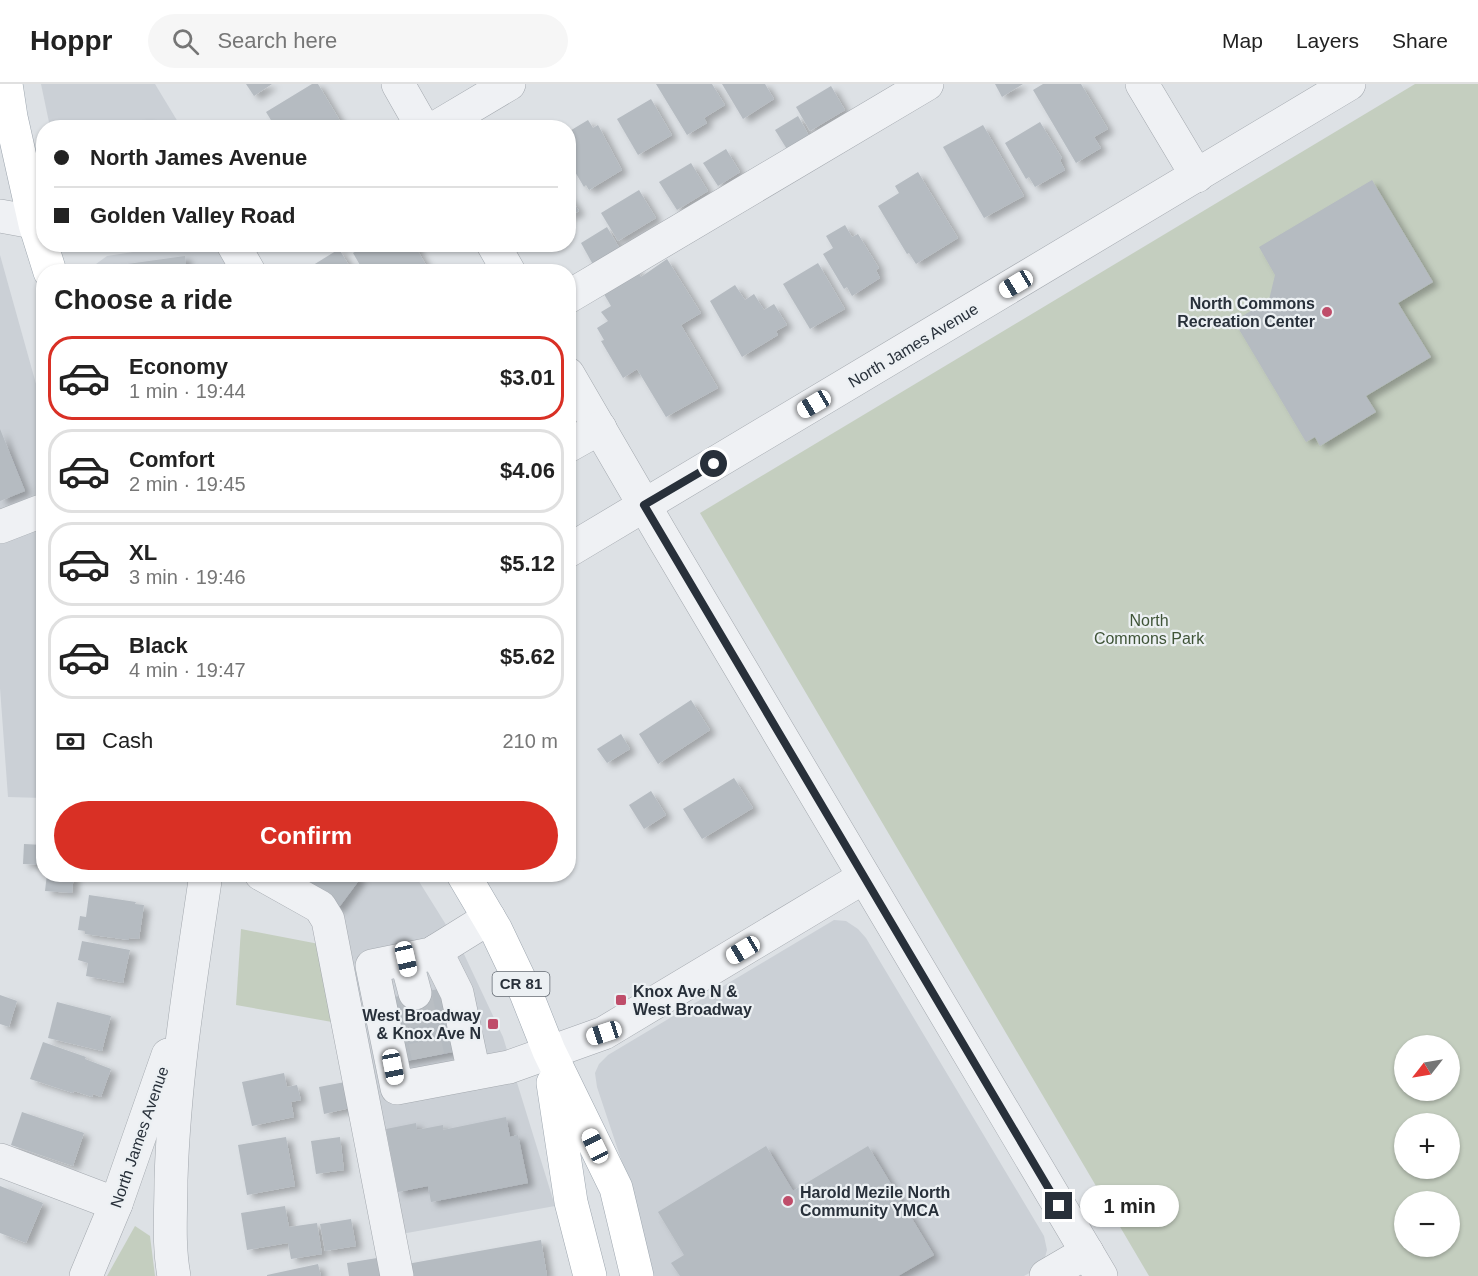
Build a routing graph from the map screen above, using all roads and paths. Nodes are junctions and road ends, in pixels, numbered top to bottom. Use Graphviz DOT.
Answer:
graph roads {
  1 [pos="6,84"];
  2 [pos="398,84"];
  3 [pos="508,84"];
  4 [pos="927,84"];
  5 [pos="1142,84"];
  6 [pos="1349,84"];
  7 [pos="418,120"];
  8 [pos="448,120"];
  9 [pos="1197,176"];
  10 [pos="36,213"];
  11 [pos="0,216"];
  12 [pos="36,223"];
  13 [pos="576,292"];
  14 [pos="576,388"];
  15 [pos="600,428"];
  16 [pos="576,442"];
  17 [pos="644,505"];
  18 [pos="36,513"];
  19 [pos="0,527"];
  20 [pos="576,545"];
  21 [pos="864,877"];
  22 [pos="205,882"];
  23 [pos="275,882"];
  24 [pos="468,882"];
  25 [pos="489,918"];
  26 [pos="421,955"];
  27 [pos="415,993"];
  28 [pos="188,997"];
  29 [pos="549,1051"];
  30 [pos="474,1073"];
  31 [pos="0,1160"];
  32 [pos="116,1204"];
  33 [pos="1094,1264"];
  34 [pos="86,1276"];
  35 [pos="174,1276"];
  36 [pos="397,1276"];
  37 [pos="590,1276"];
  38 [pos="637,1276"];
  39 [pos="1046,1276"];
  1 -- 10 [label="main road"];
  2 -- 7 [label="street"];
  3 -- 8 [label="street"];
  4 -- 13 [label="street"];
  5 -- 9 [label="street"];
  6 -- 9 [label="street, North James Avenue"];
  9 -- 17 [label="street, North James Avenue"];
  11 -- 12 [label="street"];
  14 -- 15 [label="street"];
  15 -- 16 [label="street"];
  15 -- 17 [label="street"];
  17 -- 20 [label="street, North James Avenue"];
  17 -- 21 [label="street"];
  18 -- 19 [label="street"];
  21 -- 29 [label="street"];
  21 -- 33 [label="street"];
  22 -- 28 [label="street, North James Avenue"];
  23 -- 36 [label="street"];
  24 -- 25 [label="main road, CR 81"];
  25 -- 26 [label="street"];
  25 -- 29 [label="main road, CR 81"];
  26 -- 27 [label="street"];
  26 -- 30 [label="street"];
  26 -- 30 [label="street"];
  28 -- 32 [label="street, North James Avenue"];
  28 -- 35 [label="street, North James Avenue"];
  29 -- 30 [label="street"];
  29 -- 37 [label="main road, CR 81"];
  29 -- 38 [label="main road, CR 81"];
  31 -- 32 [label="street"];
  32 -- 34 [label="street, North James Avenue"];
  33 -- 39 [label="street"];
}
